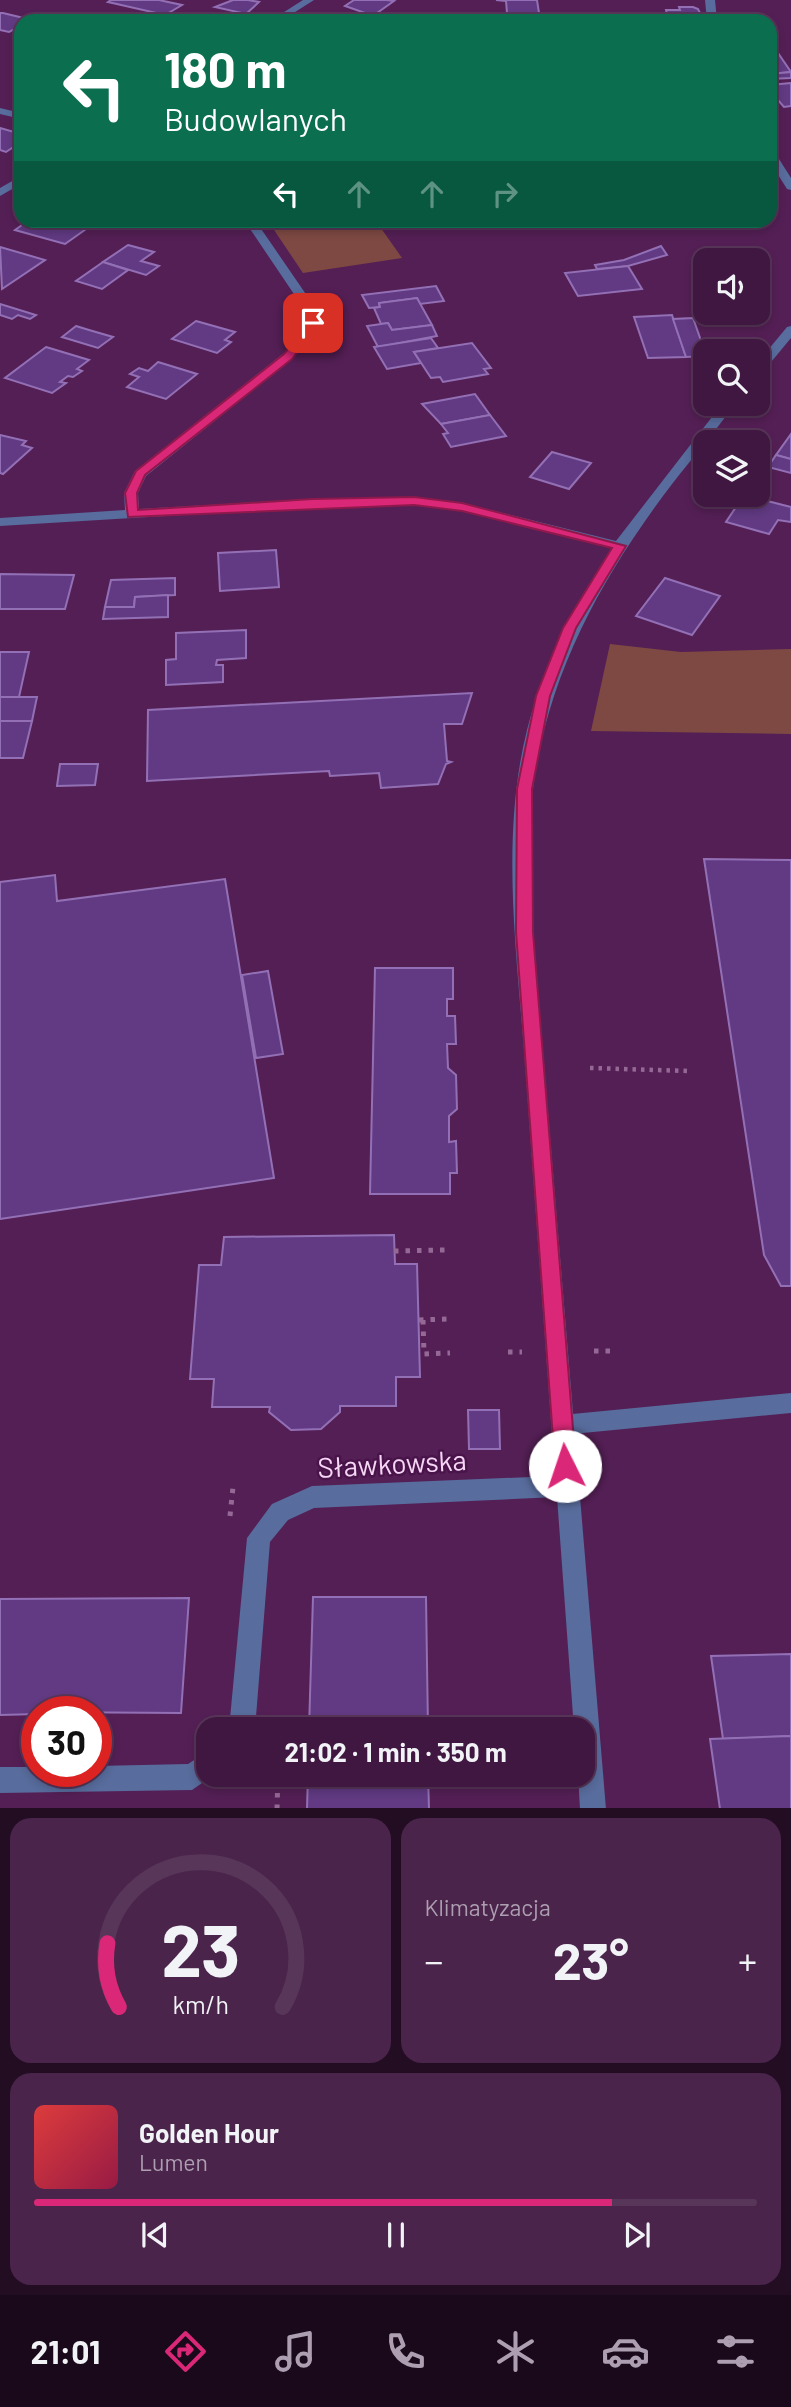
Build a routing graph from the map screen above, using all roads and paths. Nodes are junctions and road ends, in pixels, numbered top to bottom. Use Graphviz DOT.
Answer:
graph roads {
  1 [pos="309,0"];
  2 [pos="286,14"];
  3 [pos="777,164"];
  4 [pos="791,187"];
  5 [pos="254,228"];
  6 [pos="791,330"];
  7 [pos="770,355"];
  8 [pos="719,416"];
  9 [pos="132,514"];
  10 [pos="0,522"];
  11 [pos="619,546"];
  12 [pos="590,1068"];
  13 [pos="690,1071"];
  14 [pos="445,1250"];
  15 [pos="394,1251"];
  16 [pos="449,1319"];
  17 [pos="594,1351"];
  18 [pos="616,1351"];
  19 [pos="508,1352"];
  20 [pos="526,1352"];
  21 [pos="450,1353"];
  22 [pos="791,1403"];
  23 [pos="562,1425"];
  24 [pos="567,1486"];
  25 [pos="243,1717"];
  26 [pos="196,1774"];
  27 [pos="0,1780"];
  28 [pos="278,1787"];
  29 [pos="277,1808"];
  30 [pos="593,1808"];
  1 -- 2 [label="street"];
  3 -- 4 [label="street"];
  5 -- 9 [label="street"];
  6 -- 7 [label="street"];
  8 -- 11 [label="street"];
  9 -- 10 [label="street"];
  9 -- 11 [label="street"];
  11 -- 23 [label="street"];
  12 -- 13 [label="path"];
  14 -- 15 [label="path"];
  16 -- 21 [label="path"];
  17 -- 18 [label="path"];
  19 -- 20 [label="path"];
  22 -- 23 [label="street"];
  23 -- 24 [label="street"];
  24 -- 25 [label="street, Sławkowska"];
  24 -- 30 [label="street"];
  26 -- 27 [label="street"];
  28 -- 29 [label="path"];
}
